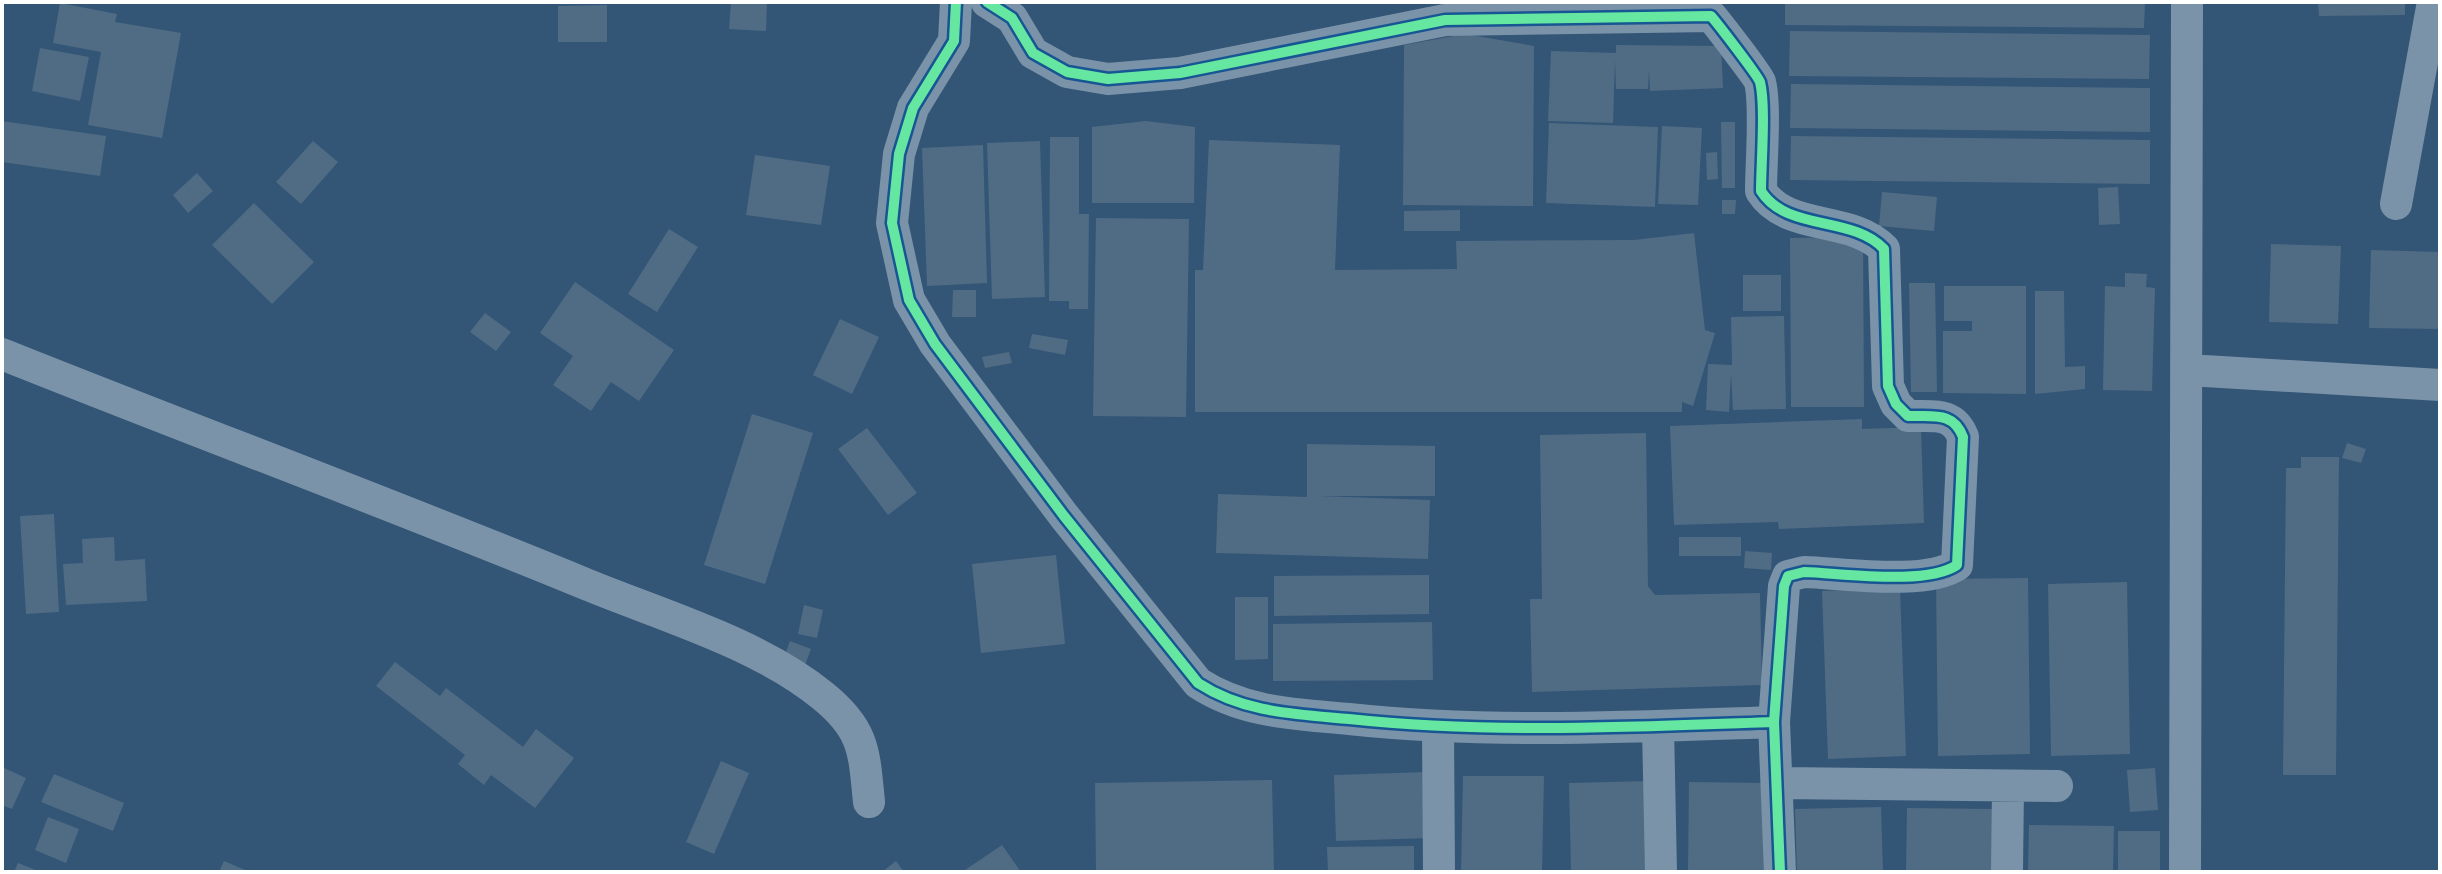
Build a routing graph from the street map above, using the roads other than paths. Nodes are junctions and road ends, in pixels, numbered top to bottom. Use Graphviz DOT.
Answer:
graph roads {
  1 [pos="956,2"];
  2 [pos="2187,2"];
  3 [pos="2433,2"];
  4 [pos="1007,7"];
  5 [pos="954,41"];
  6 [pos="2396,204"];
  7 [pos="2,354"];
  8 [pos="2188,370"];
  9 [pos="2440,385"];
  10 [pos="1774,722"];
  11 [pos="1658,726"];
  12 [pos="1438,729"];
  13 [pos="1779,783"];
  14 [pos="2057,786"];
  15 [pos="2008,787"];
  16 [pos="869,802"];
  17 [pos="1439,872"];
  18 [pos="1661,872"];
  19 [pos="1780,872"];
  20 [pos="2007,872"];
  21 [pos="2185,872"];
  1 -- 5 [label="street"];
  2 -- 8 [label="street"];
  3 -- 6 [label="street"];
  4 -- 5 [label="street"];
  4 -- 10 [label="street"];
  5 -- 12 [label="street"];
  7 -- 16 [label="street"];
  8 -- 9 [label="street"];
  8 -- 21 [label="street"];
  10 -- 11 [label="street"];
  10 -- 13 [label="street"];
  11 -- 12 [label="street"];
  11 -- 18 [label="street"];
  12 -- 17 [label="street"];
  13 -- 15 [label="street"];
  13 -- 19 [label="street"];
  14 -- 15 [label="street"];
  15 -- 20 [label="street"];
}
